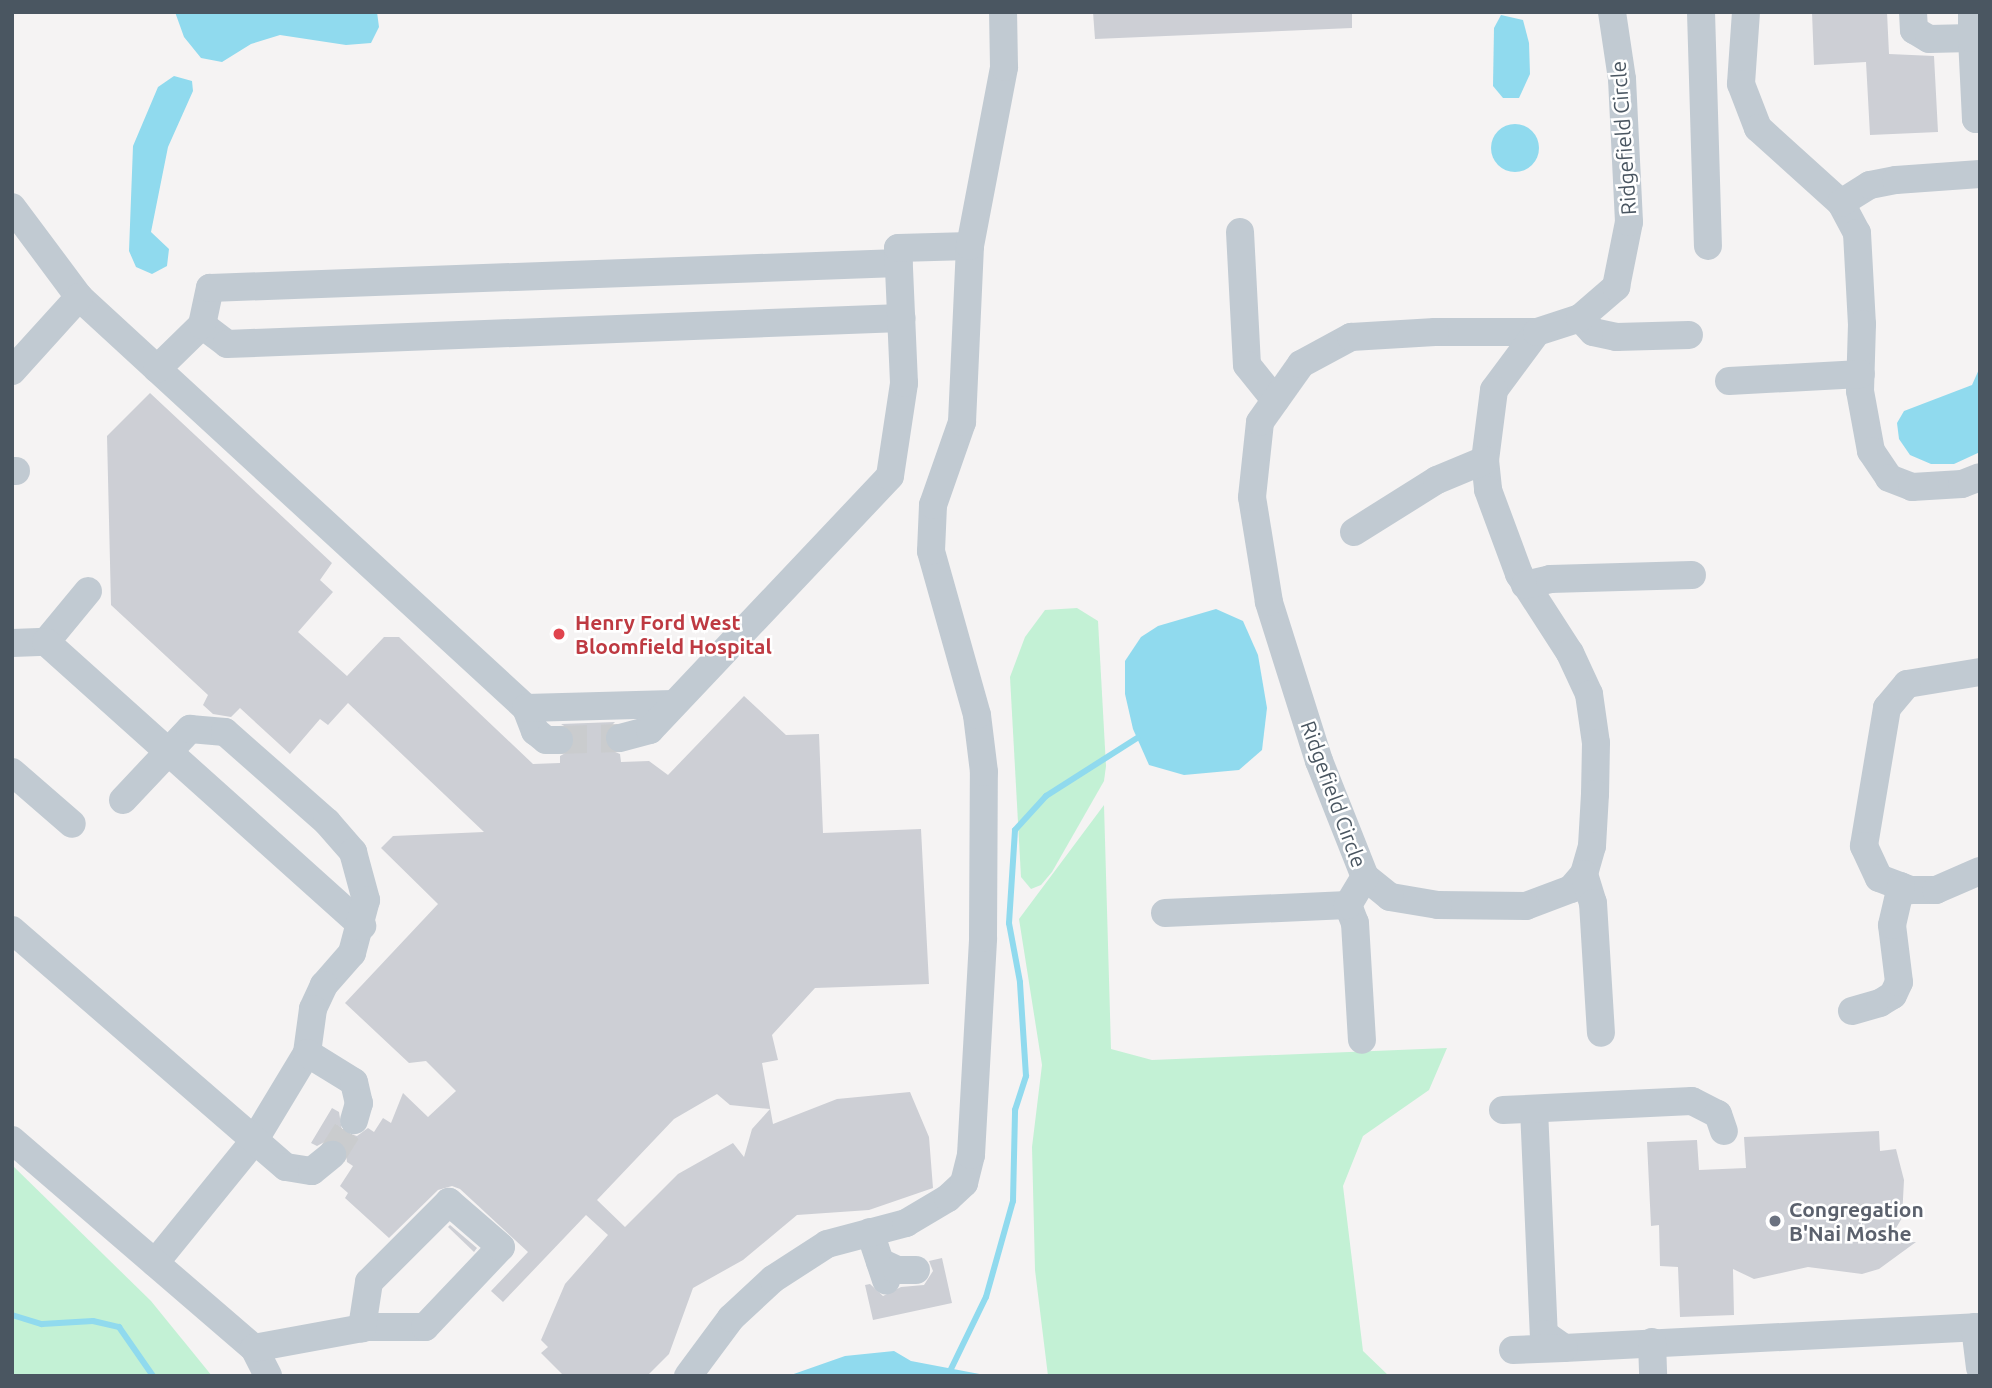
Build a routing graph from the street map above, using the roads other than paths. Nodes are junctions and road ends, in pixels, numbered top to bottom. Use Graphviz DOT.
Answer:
graph roads {
  1 [pos="1701,12"];
  2 [pos="1746,12"];
  3 [pos="1913,12"];
  4 [pos="1006,15"];
  5 [pos="1610,15"];
  6 [pos="1972,25"];
  7 [pos="1980,119"];
  8 [pos="1980,174"];
  9 [pos="1841,202"];
  10 [pos="13,205"];
  11 [pos="1240,232"];
  12 [pos="970,246"];
  13 [pos="1708,246"];
  14 [pos="899,264"];
  15 [pos="79,297"];
  16 [pos="901,318"];
  17 [pos="1580,318"];
  18 [pos="202,325"];
  19 [pos="1537,332"];
  20 [pos="1689,335"];
  21 [pos="157,369"];
  22 [pos="12,371"];
  23 [pos="1861,374"];
  24 [pos="1729,381"];
  25 [pos="1275,400"];
  26 [pos="1485,460"];
  27 [pos="1980,477"];
  28 [pos="1354,532"];
  29 [pos="1692,576"];
  30 [pos="1525,584"];
  31 [pos="88,591"];
  32 [pos="46,642"];
  33 [pos="12,643"];
  34 [pos="1980,672"];
  35 [pos="673,704"];
  36 [pos="526,708"];
  37 [pos="620,738"];
  38 [pos="559,740"];
  39 [pos="167,752"];
  40 [pos="12,772"];
  41 [pos="123,800"];
  42 [pos="72,824"];
  43 [pos="1980,872"];
  44 [pos="1584,874"];
  45 [pos="1365,877"];
  46 [pos="1901,886"];
  47 [pos="1348,905"];
  48 [pos="1165,913"];
  49 [pos="362,926"];
  50 [pos="12,930"];
  51 [pos="1852,1011"];
  52 [pos="1601,1034"];
  53 [pos="1362,1040"];
  54 [pos="307,1053"];
  55 [pos="1534,1109"];
  56 [pos="1503,1110"];
  57 [pos="354,1120"];
  58 [pos="1724,1131"];
  59 [pos="12,1140"];
  60 [pos="254,1141"];
  61 [pos="332,1155"];
  62 [pos="870,1232"];
  63 [pos="155,1263"];
  64 [pos="900,1272"];
  65 [pos="1978,1327"];
  66 [pos="362,1328"];
  67 [pos="1652,1342"];
  68 [pos="254,1348"];
  69 [pos="1564,1348"];
  70 [pos="1513,1350"];
  71 [pos="1980,1368"];
  72 [pos="268,1376"];
  73 [pos="688,1376"];
  74 [pos="1653,1376"];
  1 -- 13 [label="street"];
  2 -- 9 [label="street"];
  3 -- 6 [label="street"];
  4 -- 12 [label="street"];
  5 -- 17 [label="street, Ridgefield Circle"];
  6 -- 7 [label="street"];
  8 -- 9 [label="street"];
  9 -- 23 [label="street"];
  10 -- 15 [label="street"];
  11 -- 25 [label="street"];
  12 -- 14 [label="street"];
  12 -- 62 [label="street"];
  14 -- 16 [label="street"];
  14 -- 18 [label="street"];
  15 -- 21 [label="street"];
  15 -- 22 [label="street"];
  16 -- 18 [label="street"];
  16 -- 35 [label="street"];
  17 -- 19 [label="street, Ridgefield Circle"];
  17 -- 20 [label="street"];
  18 -- 21 [label="street"];
  19 -- 25 [label="street, Ridgefield Circle"];
  19 -- 26 [label="street"];
  21 -- 36 [label="street"];
  23 -- 24 [label="street"];
  23 -- 27 [label="street"];
  25 -- 45 [label="street, Ridgefield Circle"];
  26 -- 28 [label="street"];
  26 -- 30 [label="street"];
  29 -- 30 [label="street"];
  30 -- 44 [label="street"];
  31 -- 32 [label="street"];
  32 -- 33 [label="street"];
  32 -- 39 [label="street"];
  34 -- 46 [label="street"];
  35 -- 36 [label="street"];
  35 -- 37 [label="street"];
  36 -- 38 [label="street"];
  39 -- 41 [label="street"];
  39 -- 49 [label="street"];
  39 -- 49 [label="street"];
  40 -- 42 [label="street"];
  43 -- 46 [label="street"];
  44 -- 45 [label="street, Ridgefield Circle"];
  44 -- 52 [label="street"];
  45 -- 47 [label="street"];
  46 -- 51 [label="street"];
  47 -- 48 [label="street"];
  47 -- 53 [label="street"];
  49 -- 54 [label="street"];
  50 -- 60 [label="street"];
  54 -- 57 [label="street"];
  54 -- 60 [label="street"];
  55 -- 56 [label="street"];
  55 -- 58 [label="street"];
  55 -- 69 [label="street"];
  59 -- 63 [label="street"];
  60 -- 61 [label="street"];
  60 -- 63 [label="street"];
  62 -- 64 [label="street"];
  62 -- 73 [label="street"];
  63 -- 68 [label="street"];
  65 -- 67 [label="street"];
  65 -- 71 [label="street"];
  66 -- 66 [label="street"];
  66 -- 68 [label="street"];
  67 -- 69 [label="street"];
  67 -- 74 [label="street"];
  68 -- 72 [label="street"];
  69 -- 70 [label="street"];
}
